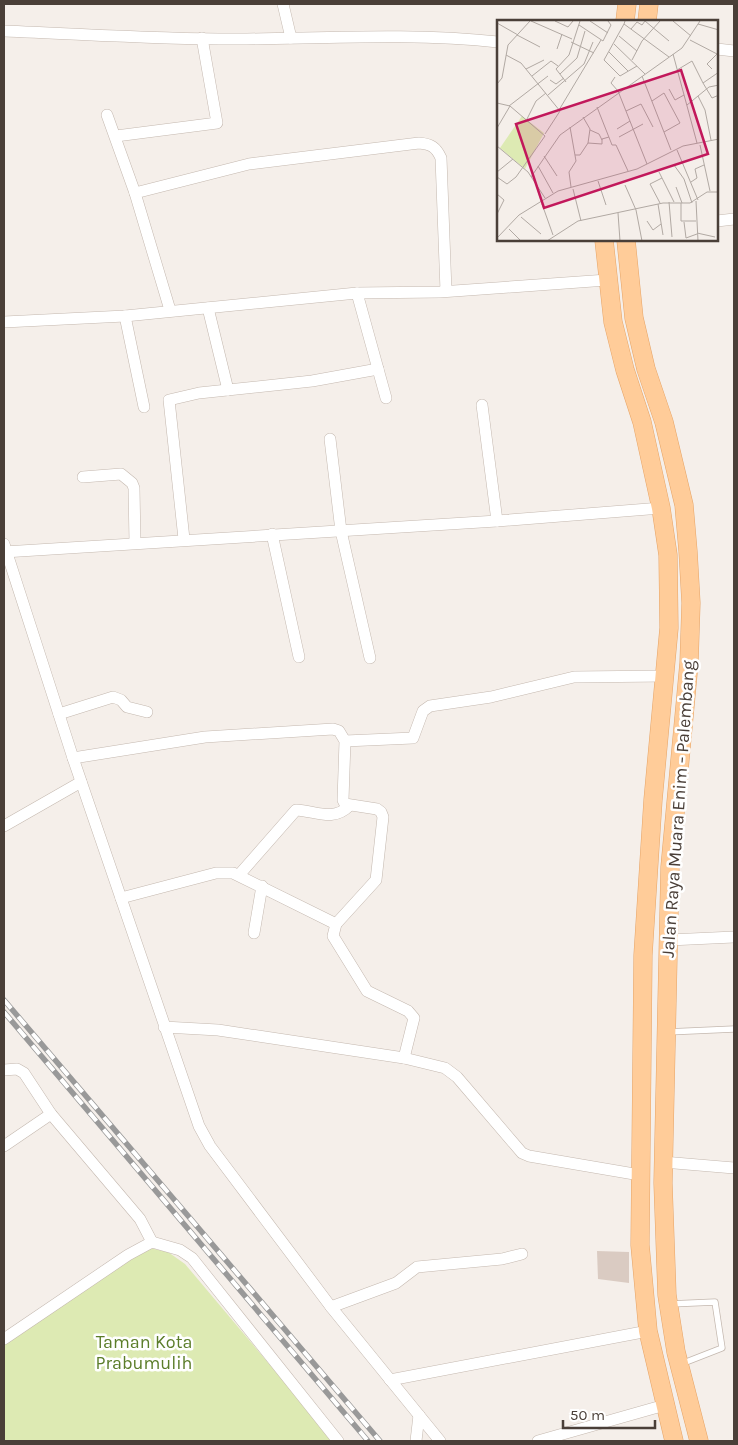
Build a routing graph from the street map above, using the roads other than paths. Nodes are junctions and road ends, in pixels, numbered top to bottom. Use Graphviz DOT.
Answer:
graph roads {
  1 [pos="283,4"];
  2 [pos="627,4"];
  3 [pos="649,4"];
  4 [pos="625,20"];
  5 [pos="647,20"];
  6 [pos="4,31"];
  7 [pos="202,38"];
  8 [pos="291,38"];
  9 [pos="497,42"];
  10 [pos="718,49"];
  11 [pos="734,51"];
  12 [pos="107,115"];
  13 [pos="116,136"];
  14 [pos="135,192"];
  15 [pos="734,219"];
  16 [pos="718,221"];
  17 [pos="604,241"];
  18 [pos="626,241"];
  19 [pos="607,280"];
  20 [pos="446,291"];
  21 [pos="357,293"];
  22 [pos="208,308"];
  23 [pos="170,310"];
  24 [pos="125,316"];
  25 [pos="4,322"];
  26 [pos="378,369"];
  27 [pos="228,390"];
  28 [pos="386,398"];
  29 [pos="482,405"];
  30 [pos="144,407"];
  31 [pos="330,438"];
  32 [pos="83,477"];
  33 [pos="661,508"];
  34 [pos="497,521"];
  35 [pos="341,531"];
  36 [pos="272,534"];
  37 [pos="184,539"];
  38 [pos="135,542"];
  39 [pos="4,549"];
  40 [pos="298,656"];
  41 [pos="370,658"];
  42 [pos="665,676"];
  43 [pos="147,712"];
  44 [pos="59,714"];
  45 [pos="345,741"];
  46 [pos="73,758"];
  47 [pos="81,782"];
  48 [pos="349,806"];
  49 [pos="4,826"];
  50 [pos="239,874"];
  51 [pos="262,886"];
  52 [pos="122,898"];
  53 [pos="336,924"];
  54 [pos="254,932"];
  55 [pos="734,937"];
  56 [pos="668,940"];
  57 [pos="164,1027"];
  58 [pos="734,1029"];
  59 [pos="665,1032"];
  60 [pos="404,1058"];
  61 [pos="4,1070"];
  62 [pos="665,1083"];
  63 [pos="641,1084"];
  64 [pos="664,1113"];
  65 [pos="51,1114"];
  66 [pos="641,1115"];
  67 [pos="4,1146"];
  68 [pos="664,1162"];
  69 [pos="734,1168"];
  70 [pos="640,1175"];
  71 [pos="152,1242"];
  72 [pos="522,1254"];
  73 [pos="668,1304"];
  74 [pos="331,1307"];
  75 [pos="648,1331"];
  76 [pos="4,1339"];
  77 [pos="679,1364"];
  78 [pos="390,1380"];
  79 [pos="665,1405"];
  80 [pos="419,1414"];
  81 [pos="338,1441"];
  82 [pos="416,1441"];
  83 [pos="440,1441"];
  84 [pos="538,1441"];
  85 [pos="674,1441"];
  86 [pos="699,1441"];
  1 -- 8 [label="street"];
  2 -- 4 [label="main road"];
  3 -- 5 [label="main road"];
  6 -- 7 [label="street"];
  7 -- 8 [label="street"];
  7 -- 13 [label="street"];
  8 -- 9 [label="street"];
  10 -- 11 [label="street"];
  12 -- 13 [label="street"];
  13 -- 14 [label="street"];
  14 -- 20 [label="street"];
  14 -- 23 [label="street"];
  15 -- 16 [label="street"];
  17 -- 19 [label="main road, Jalan Raya Muara Enim - Palembang"];
  18 -- 56 [label="main road, Jalan Raya Muara Enim - Palembang"];
  19 -- 20 [label="street"];
  19 -- 33 [label="main road, Jalan Raya Muara Enim - Palembang"];
  20 -- 21 [label="street"];
  21 -- 22 [label="street"];
  21 -- 26 [label="street"];
  22 -- 23 [label="street"];
  22 -- 27 [label="street"];
  23 -- 24 [label="street"];
  24 -- 25 [label="street"];
  24 -- 30 [label="street"];
  26 -- 27 [label="street"];
  26 -- 28 [label="street"];
  27 -- 37 [label="street"];
  29 -- 34 [label="street"];
  31 -- 35 [label="street"];
  32 -- 38 [label="street"];
  33 -- 34 [label="street"];
  33 -- 42 [label="main road, Jalan Raya Muara Enim - Palembang"];
  34 -- 35 [label="street"];
  35 -- 36 [label="street"];
  35 -- 41 [label="street"];
  36 -- 37 [label="street"];
  36 -- 40 [label="street"];
  37 -- 38 [label="street"];
  38 -- 39 [label="street"];
  39 -- 44 [label="street"];
  42 -- 45 [label="street"];
  42 -- 63 [label="main road, Jalan Raya Muara Enim - Palembang"];
  43 -- 44 [label="street"];
  44 -- 46 [label="street"];
  45 -- 46 [label="street"];
  45 -- 48 [label="street"];
  46 -- 47 [label="street"];
  47 -- 49 [label="street"];
  47 -- 52 [label="street"];
  48 -- 50 [label="street"];
  48 -- 53 [label="street"];
  50 -- 51 [label="street"];
  50 -- 52 [label="street"];
  51 -- 53 [label="street"];
  51 -- 54 [label="street"];
  52 -- 57 [label="street"];
  53 -- 60 [label="street"];
  55 -- 56 [label="street"];
  56 -- 59 [label="main road, Jalan Raya Muara Enim - Palembang"];
  57 -- 60 [label="street"];
  57 -- 74 [label="street"];
  58 -- 59 [label="lane"];
  59 -- 62 [label="main road, Jalan Raya Muara Enim - Palembang"];
  60 -- 70 [label="street"];
  61 -- 65 [label="street"];
  62 -- 63 [label="main road"];
  62 -- 64 [label="main road, Jalan Raya Muara Enim - Palembang"];
  63 -- 66 [label="main road, Jalan Raya Muara Enim - Palembang"];
  64 -- 66 [label="main road"];
  64 -- 68 [label="main road, Jalan Raya Muara Enim - Palembang"];
  65 -- 67 [label="street"];
  65 -- 71 [label="street"];
  66 -- 70 [label="main road, Jalan Raya Muara Enim - Palembang"];
  68 -- 69 [label="street"];
  68 -- 73 [label="main road, Jalan Raya Muara Enim - Palembang"];
  70 -- 75 [label="main road, Jalan Raya Muara Enim - Palembang"];
  71 -- 76 [label="street"];
  71 -- 81 [label="street"];
  72 -- 74 [label="street"];
  73 -- 77 [label="main road, Jalan Raya Muara Enim - Palembang"];
  73 -- 77 [label="lane"];
  74 -- 78 [label="street"];
  75 -- 78 [label="street"];
  75 -- 79 [label="main road, Jalan Raya Muara Enim - Palembang"];
  77 -- 86 [label="main road, Jalan Raya Muara Enim - Palembang"];
  78 -- 80 [label="street"];
  79 -- 84 [label="street"];
  79 -- 85 [label="main road, Jalan Raya Muara Enim - Palembang"];
  80 -- 82 [label="street"];
  80 -- 83 [label="street"];
}
